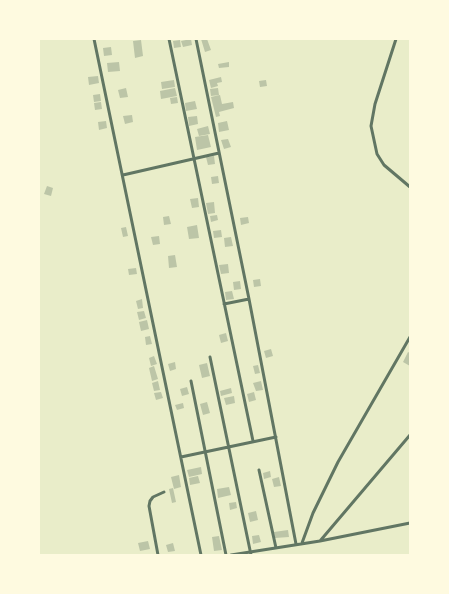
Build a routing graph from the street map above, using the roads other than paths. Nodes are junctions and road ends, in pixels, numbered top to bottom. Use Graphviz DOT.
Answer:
graph roads {
  1 [pos="94,39"];
  2 [pos="169,39"];
  3 [pos="196,39"];
  4 [pos="396,39"];
  5 [pos="219,153"];
  6 [pos="194,158"];
  7 [pos="123,175"];
  8 [pos="410,187"];
  9 [pos="249,299"];
  10 [pos="224,304"];
  11 [pos="410,337"];
  12 [pos="210,357"];
  13 [pos="191,381"];
  14 [pos="410,435"];
  15 [pos="276,437"];
  16 [pos="252,441"];
  17 [pos="229,447"];
  18 [pos="204,451"];
  19 [pos="181,457"];
  20 [pos="259,470"];
  21 [pos="164,492"];
  22 [pos="410,523"];
  23 [pos="320,541"];
  24 [pos="296,544"];
  25 [pos="302,544"];
  26 [pos="276,548"];
  27 [pos="251,553"];
  28 [pos="158,555"];
  29 [pos="201,555"];
  30 [pos="226,555"];
  31 [pos="231,555"];
  1 -- 7 [label="street"];
  2 -- 6 [label="street"];
  3 -- 5 [label="street"];
  4 -- 8 [label="street"];
  5 -- 6 [label="street"];
  5 -- 9 [label="street"];
  6 -- 7 [label="street"];
  6 -- 10 [label="street"];
  7 -- 19 [label="street"];
  9 -- 10 [label="street"];
  9 -- 15 [label="street"];
  10 -- 16 [label="street"];
  11 -- 25 [label="street"];
  12 -- 17 [label="street"];
  13 -- 18 [label="street"];
  14 -- 23 [label="street"];
  15 -- 16 [label="street"];
  15 -- 24 [label="street"];
  16 -- 17 [label="street"];
  17 -- 18 [label="street"];
  17 -- 27 [label="street"];
  18 -- 19 [label="street"];
  18 -- 30 [label="street"];
  19 -- 29 [label="street"];
  20 -- 26 [label="street"];
  21 -- 28 [label="street"];
  22 -- 23 [label="street"];
  23 -- 25 [label="street"];
  24 -- 25 [label="street"];
  24 -- 26 [label="street"];
  26 -- 27 [label="street"];
  27 -- 31 [label="street"];
}
